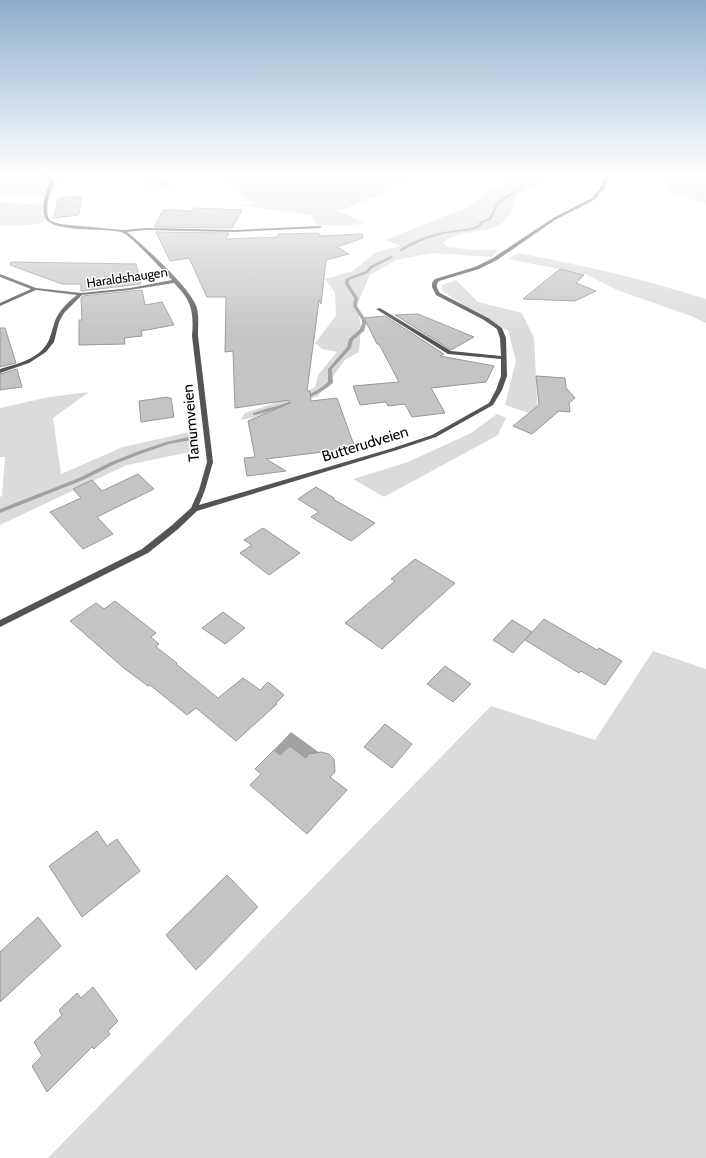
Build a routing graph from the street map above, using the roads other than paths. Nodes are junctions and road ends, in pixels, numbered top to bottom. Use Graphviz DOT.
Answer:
graph roads {
  1 [pos="86,228"];
  2 [pos="298,228"];
  3 [pos="541,228"];
  4 [pos="123,231"];
  5 [pos="0,275"];
  6 [pos="176,281"];
  7 [pos="35,289"];
  8 [pos="81,294"];
  9 [pos="0,305"];
  10 [pos="378,309"];
  11 [pos="504,358"];
  12 [pos="0,371"];
  13 [pos="194,508"];
  14 [pos="0,624"];
  1 -- 4 [label="street"];
  2 -- 4 [label="street"];
  3 -- 11 [label="street, Butterudveien"];
  4 -- 6 [label="street, Tanumveien"];
  5 -- 7 [label="street, Haraldshaugen"];
  6 -- 8 [label="street, Haraldshaugen"];
  6 -- 13 [label="street, Tanumveien"];
  7 -- 8 [label="street, Haraldshaugen"];
  7 -- 9 [label="street"];
  8 -- 12 [label="street, Haraldshaugen"];
  10 -- 11 [label="street"];
  11 -- 13 [label="street, Butterudveien"];
  13 -- 14 [label="street, Tanumveien"];
}
